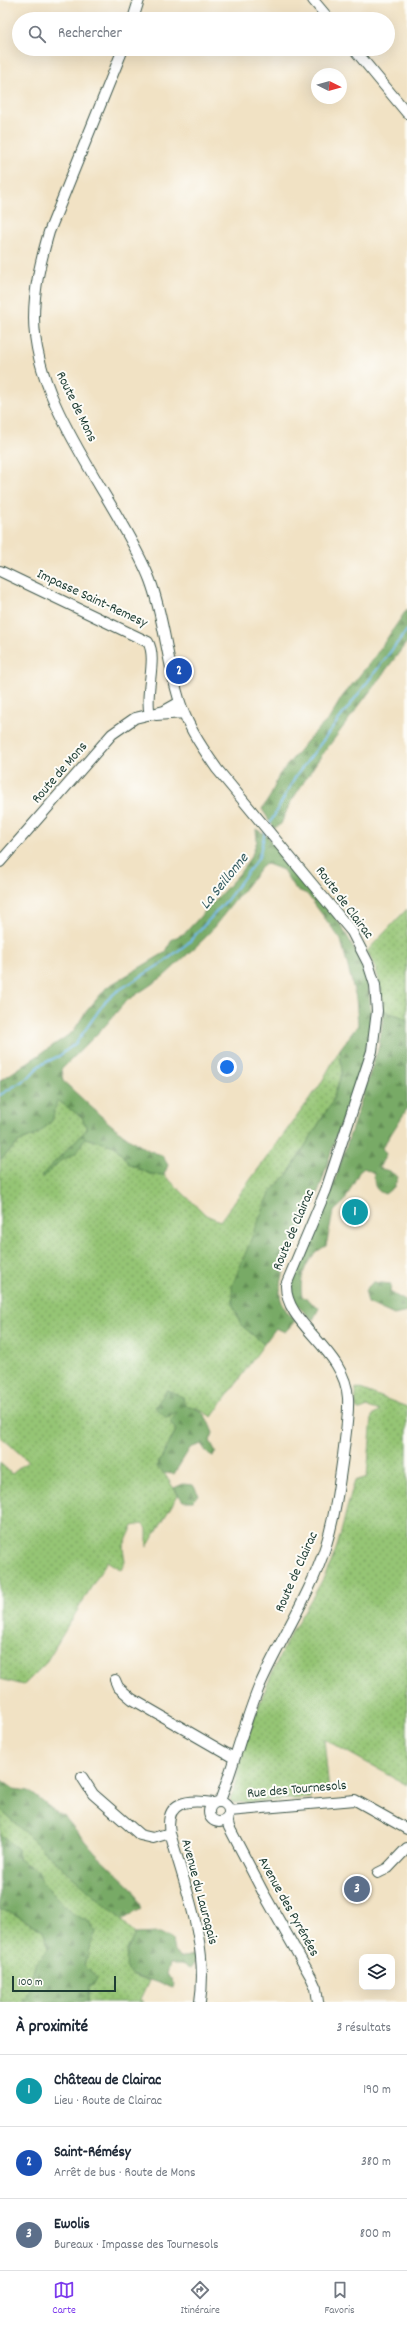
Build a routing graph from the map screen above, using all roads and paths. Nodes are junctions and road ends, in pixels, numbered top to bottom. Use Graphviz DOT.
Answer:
graph roads {
  1 [pos="139,0"];
  2 [pos="313,0"];
  3 [pos="135,12"];
  4 [pos="323,12"];
  5 [pos="120,56"];
  6 [pos="360,56"];
  7 [pos="407,113"];
  8 [pos="0,571"];
  9 [pos="180,702"];
  10 [pos="184,713"];
  11 [pos="150,715"];
  12 [pos="258,817"];
  13 [pos="0,862"];
  14 [pos="115,1680"];
  15 [pos="234,1758"];
  16 [pos="82,1777"];
  17 [pos="189,1801"];
  18 [pos="216,1802"];
  19 [pos="208,1812"];
  20 [pos="227,1819"];
  21 [pos="407,1829"];
  22 [pos="170,1833"];
  23 [pos="407,1848"];
  24 [pos="378,1873"];
  25 [pos="200,2002"];
  26 [pos="318,2002"];
  1 -- 3 [label="street"];
  2 -- 4 [label="street"];
  5 -- 9 [label="street, Route de Mons"];
  6 -- 7 [label="street"];
  8 -- 11 [label="street, Impasse Saint-Remesy"];
  9 -- 10 [label="street, Route de Mons"];
  9 -- 11 [label="street, Route de Mons"];
  10 -- 11 [label="street, Route de Mons"];
  10 -- 12 [label="street, Route de Mons"];
  11 -- 13 [label="street, Route de Mons"];
  12 -- 15 [label="street, Route de Clairac"];
  14 -- 15 [label="street"];
  15 -- 18 [label="street, Route de Clairac"];
  16 -- 22 [label="street"];
  17 -- 18 [label="street"];
  17 -- 19 [label="street"];
  17 -- 22 [label="street, Avenue du Lauragais"];
  18 -- 19 [label="street, Route de Clairac"];
  18 -- 20 [label="street"];
  19 -- 20 [label="street"];
  20 -- 21 [label="street, Rue des Tournesols"];
  20 -- 26 [label="street, Avenue des Pyrénées"];
  22 -- 25 [label="street, Avenue du Lauragais"];
  23 -- 24 [label="street"];
}
